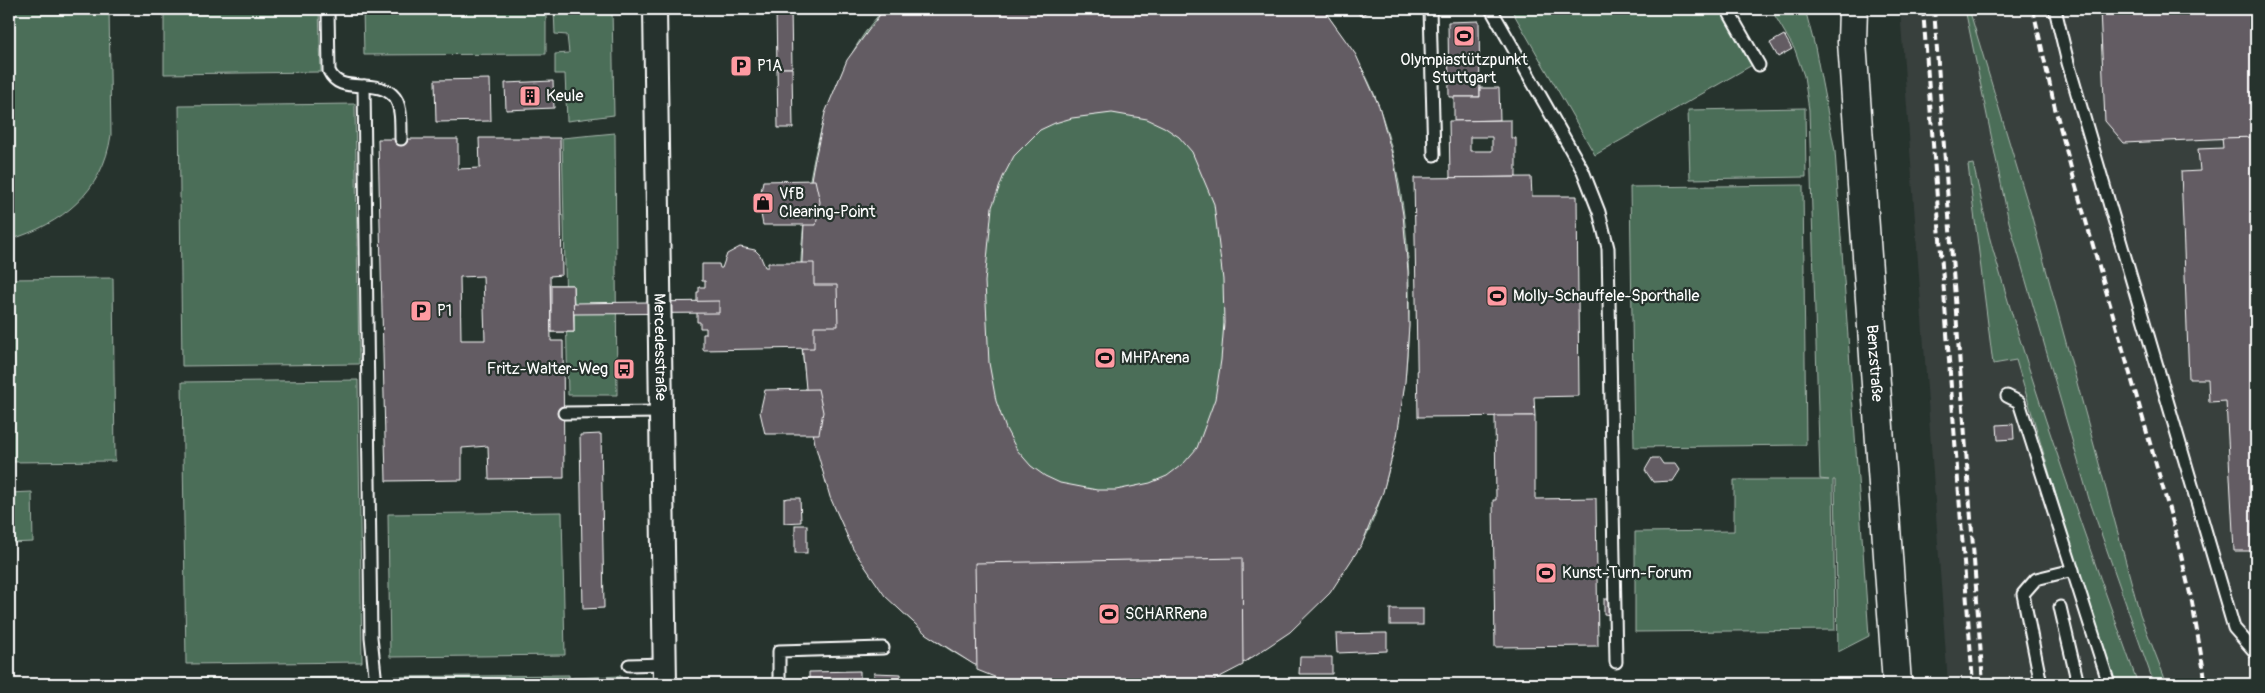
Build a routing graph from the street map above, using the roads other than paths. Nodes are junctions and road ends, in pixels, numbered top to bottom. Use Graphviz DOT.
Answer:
graph roads {
  1 [pos="328,9"];
  2 [pos="655,9"];
  3 [pos="1430,9"];
  4 [pos="1491,9"];
  5 [pos="1727,9"];
  6 [pos="1843,9"];
  7 [pos="1853,9"];
  8 [pos="2055,9"];
  9 [pos="1852,42"];
  10 [pos="1759,65"];
  11 [pos="364,86"];
  12 [pos="401,139"];
  13 [pos="1434,155"];
  14 [pos="2007,396"];
  15 [pos="661,412"];
  16 [pos="564,413"];
  17 [pos="2073,570"];
  18 [pos="2060,607"];
  19 [pos="883,648"];
  20 [pos="2256,653"];
  21 [pos="1616,662"];
  22 [pos="629,664"];
  23 [pos="665,674"];
  24 [pos="376,684"];
  25 [pos="779,684"];
  26 [pos="1897,684"];
  27 [pos="2041,684"];
  28 [pos="2078,684"];
  29 [pos="2110,684"];
  1 -- 11 [label="lane"];
  2 -- 15 [label="street, Mercedesstraße"];
  3 -- 13 [label="lane"];
  4 -- 21 [label="lane"];
  5 -- 10 [label="lane"];
  6 -- 9 [label="main road, Benzstraße"];
  7 -- 9 [label="main road, Benzstraße"];
  8 -- 20 [label="lane"];
  9 -- 26 [label="main road, Benzstraße"];
  11 -- 12 [label="lane"];
  11 -- 24 [label="lane"];
  14 -- 17 [label="lane"];
  15 -- 16 [label="lane"];
  15 -- 23 [label="street, Mercedesstraße"];
  17 -- 27 [label="lane"];
  17 -- 29 [label="lane"];
  18 -- 28 [label="lane"];
  19 -- 25 [label="lane"];
  22 -- 23 [label="lane"];
}
